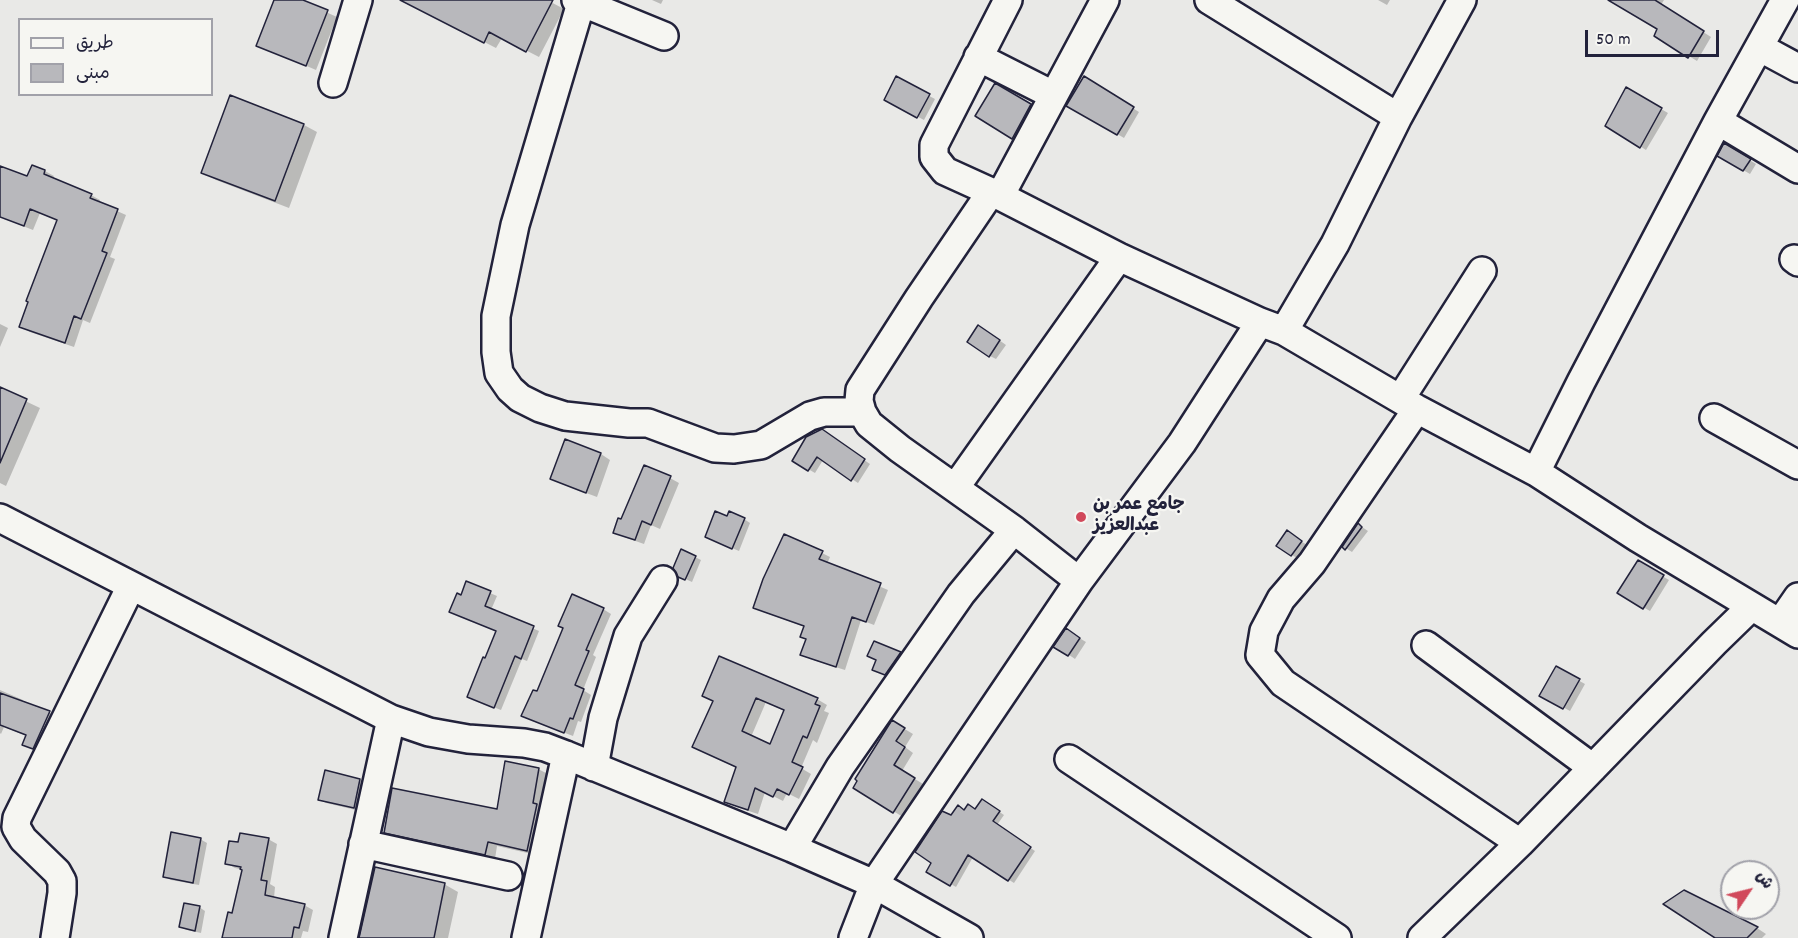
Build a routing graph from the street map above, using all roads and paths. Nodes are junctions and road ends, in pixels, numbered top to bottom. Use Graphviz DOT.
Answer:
graph roads {
  1 [pos="358,0"];
  2 [pos="1008,0"];
  3 [pos="1105,0"];
  4 [pos="1209,0"];
  5 [pos="1462,0"];
  6 [pos="1785,0"];
  7 [pos="578,1"];
  8 [pos="664,36"];
  9 [pos="1759,47"];
  10 [pos="978,57"];
  11 [pos="1798,68"];
  12 [pos="333,83"];
  13 [pos="1053,96"];
  14 [pos="1398,117"];
  15 [pos="1718,121"];
  16 [pos="1798,169"];
  17 [pos="995,194"];
  18 [pos="1119,257"];
  19 [pos="1482,271"];
  20 [pos="1272,326"];
  21 [pos="1409,403"];
  22 [pos="862,412"];
  23 [pos="1714,418"];
  24 [pos="1798,465"];
  25 [pos="1536,472"];
  26 [pos="956,488"];
  27 [pos="0,518"];
  28 [pos="1014,530"];
  29 [pos="663,580"];
  30 [pos="1079,580"];
  31 [pos="131,586"];
  32 [pos="1798,597"];
  33 [pos="1751,607"];
  34 [pos="1789,629"];
  35 [pos="1426,645"];
  36 [pos="391,719"];
  37 [pos="566,755"];
  38 [pos="1069,759"];
  39 [pos="594,767"];
  40 [pos="1593,768"];
  41 [pos="1520,843"];
  42 [pos="363,844"];
  43 [pos="792,848"];
  44 [pos="508,876"];
  45 [pos="874,884"];
  46 [pos="55,938"];
  47 [pos="343,938"];
  48 [pos="526,938"];
  49 [pos="853,938"];
  50 [pos="969,938"];
  51 [pos="1337,938"];
  52 [pos="1422,938"];
  1 -- 12 [label="street"];
  2 -- 10 [label="street"];
  3 -- 13 [label="street"];
  4 -- 14 [label="street"];
  5 -- 14 [label="street"];
  6 -- 9 [label="street"];
  7 -- 8 [label="street"];
  7 -- 22 [label="street"];
  9 -- 11 [label="street"];
  9 -- 15 [label="street"];
  10 -- 13 [label="street"];
  10 -- 17 [label="street"];
  13 -- 17 [label="street"];
  14 -- 20 [label="street"];
  15 -- 16 [label="street"];
  15 -- 25 [label="street"];
  17 -- 18 [label="street"];
  17 -- 22 [label="street"];
  18 -- 20 [label="street"];
  18 -- 26 [label="street"];
  19 -- 21 [label="street"];
  20 -- 21 [label="street"];
  20 -- 30 [label="street"];
  21 -- 25 [label="street"];
  21 -- 41 [label="street"];
  22 -- 26 [label="street"];
  23 -- 24 [label="street"];
  25 -- 33 [label="street"];
  26 -- 28 [label="street"];
  27 -- 31 [label="street"];
  28 -- 30 [label="street"];
  28 -- 43 [label="street"];
  29 -- 39 [label="street"];
  30 -- 45 [label="street"];
  31 -- 36 [label="street"];
  31 -- 46 [label="street"];
  32 -- 34 [label="street"];
  33 -- 34 [label="street"];
  33 -- 40 [label="street"];
  35 -- 40 [label="street"];
  36 -- 37 [label="street"];
  36 -- 42 [label="street"];
  37 -- 39 [label="street"];
  37 -- 48 [label="street"];
  38 -- 51 [label="street"];
  39 -- 43 [label="street"];
  40 -- 41 [label="street"];
  41 -- 52 [label="street"];
  42 -- 44 [label="street"];
  42 -- 47 [label="street"];
  43 -- 45 [label="street"];
  45 -- 49 [label="street"];
  45 -- 50 [label="street"];
}
